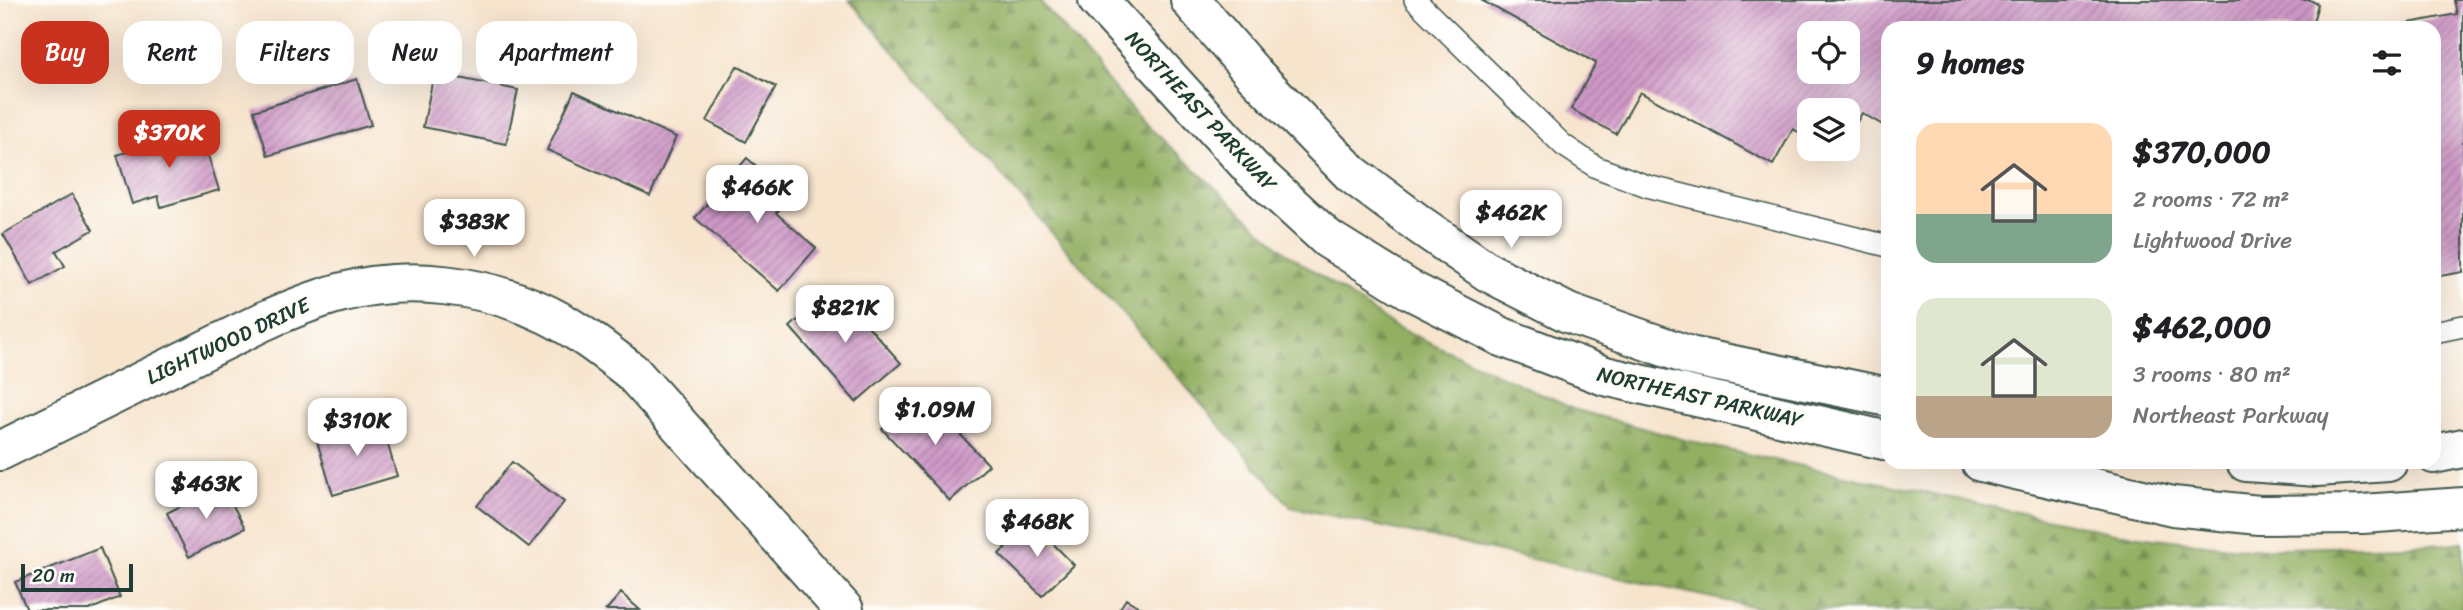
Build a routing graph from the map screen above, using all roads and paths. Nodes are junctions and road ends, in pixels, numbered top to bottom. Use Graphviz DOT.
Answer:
graph roads {
  1 [pos="1098,0"];
  2 [pos="1190,0"];
  3 [pos="1415,0"];
  4 [pos="1881,244"];
  5 [pos="2463,326"];
  6 [pos="2441,331"];
  7 [pos="1881,396"];
  8 [pos="1881,439"];
  9 [pos="2463,448"];
  10 [pos="0,451"];
  11 [pos="2441,453"];
  12 [pos="2012,469"];
  13 [pos="2463,508"];
  14 [pos="844,610"];
  1 -- 8 [label="street, NORTHEAST PARKWAY"];
  2 -- 7 [label="street, NORTHEAST PARKWAY"];
  3 -- 4 [label="lane"];
  5 -- 6 [label="lane"];
  9 -- 11 [label="street"];
  10 -- 14 [label="street, LIGHTWOOD DRIVE"];
  12 -- 13 [label="street"];
}
